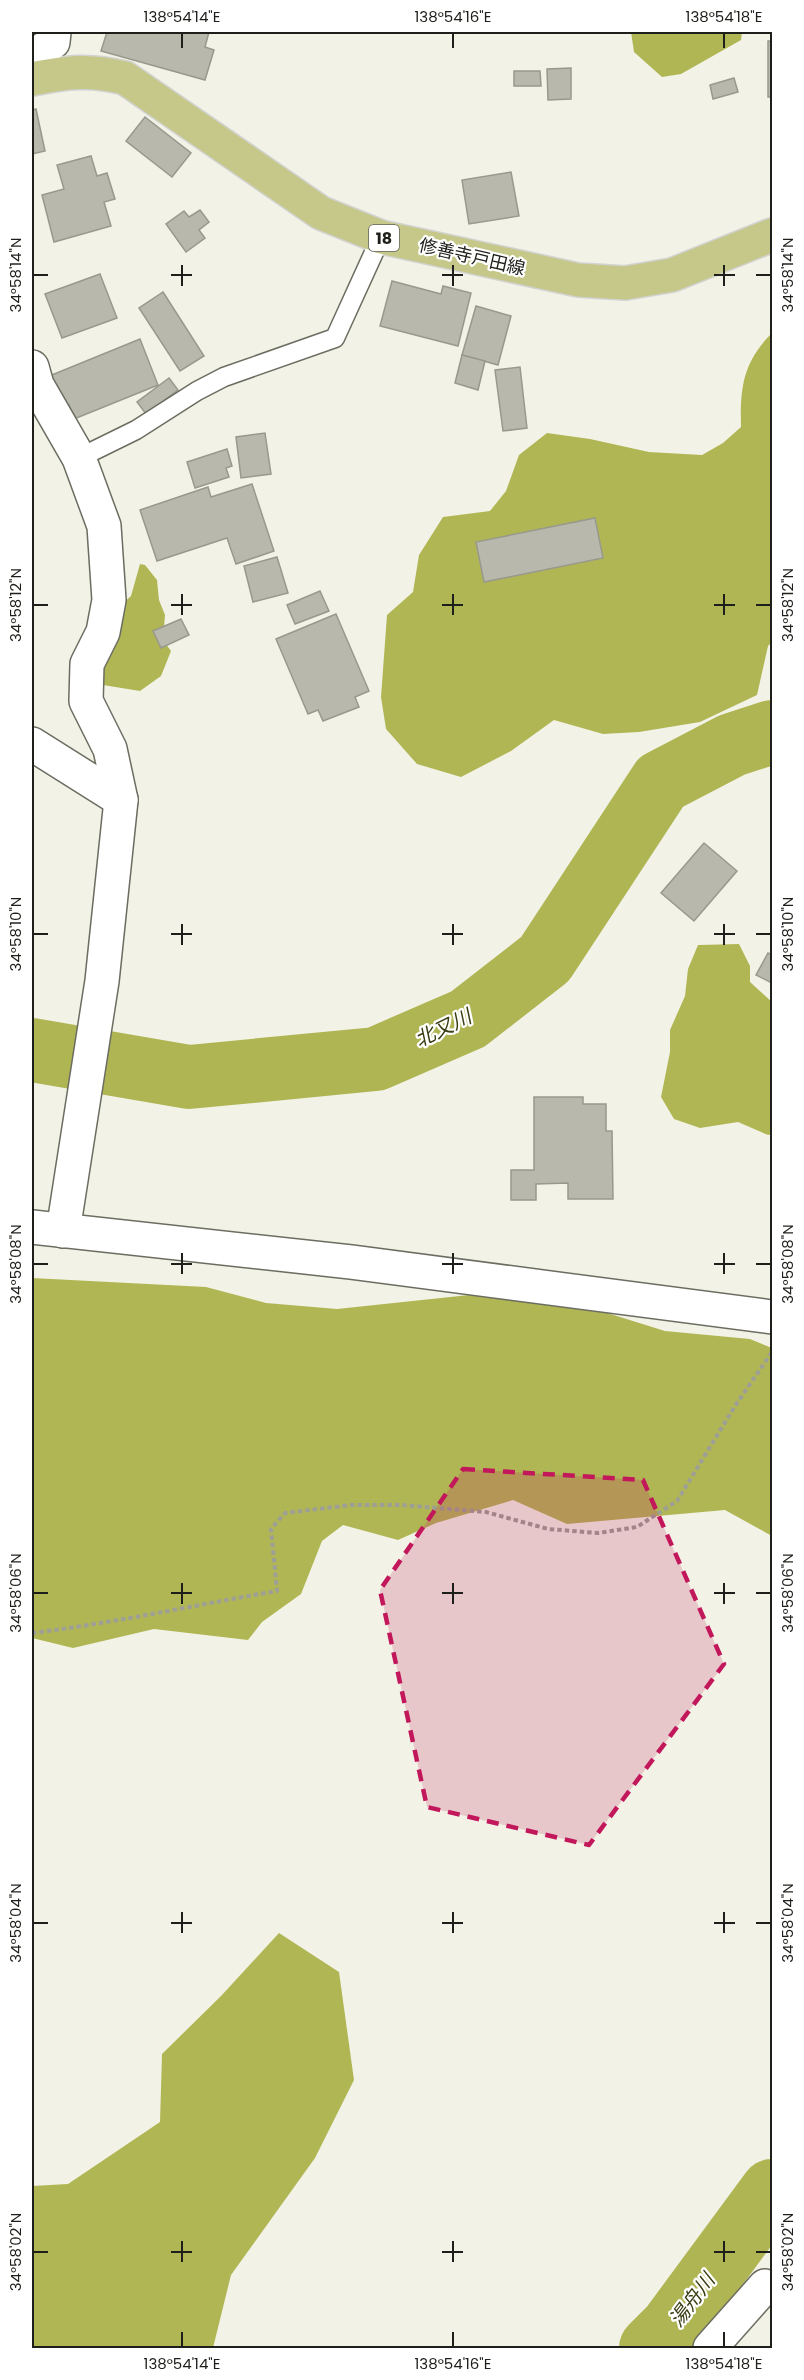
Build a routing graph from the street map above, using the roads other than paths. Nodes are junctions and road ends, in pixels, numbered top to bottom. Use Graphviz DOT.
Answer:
graph roads {
  1 [pos="54,32"];
  2 [pos="32,58"];
  3 [pos="32,79"];
  4 [pos="772,235"];
  5 [pos="381,237"];
  6 [pos="32,367"];
  7 [pos="79,458"];
  8 [pos="32,744"];
  9 [pos="121,800"];
  10 [pos="47,1229"];
  11 [pos="772,1317"];
  12 [pos="765,2286"];
  13 [pos="710,2349"];
  1 -- 2 [label="street"];
  3 -- 5 [label="main road, 修善寺戸田線 / 18"];
  4 -- 5 [label="main road, 修善寺戸田線 / 18"];
  5 -- 7 [label="lane"];
  6 -- 7 [label="street"];
  7 -- 9 [label="street"];
  8 -- 9 [label="street"];
  9 -- 10 [label="street"];
  10 -- 11 [label="street"];
  12 -- 13 [label="street"];
}
